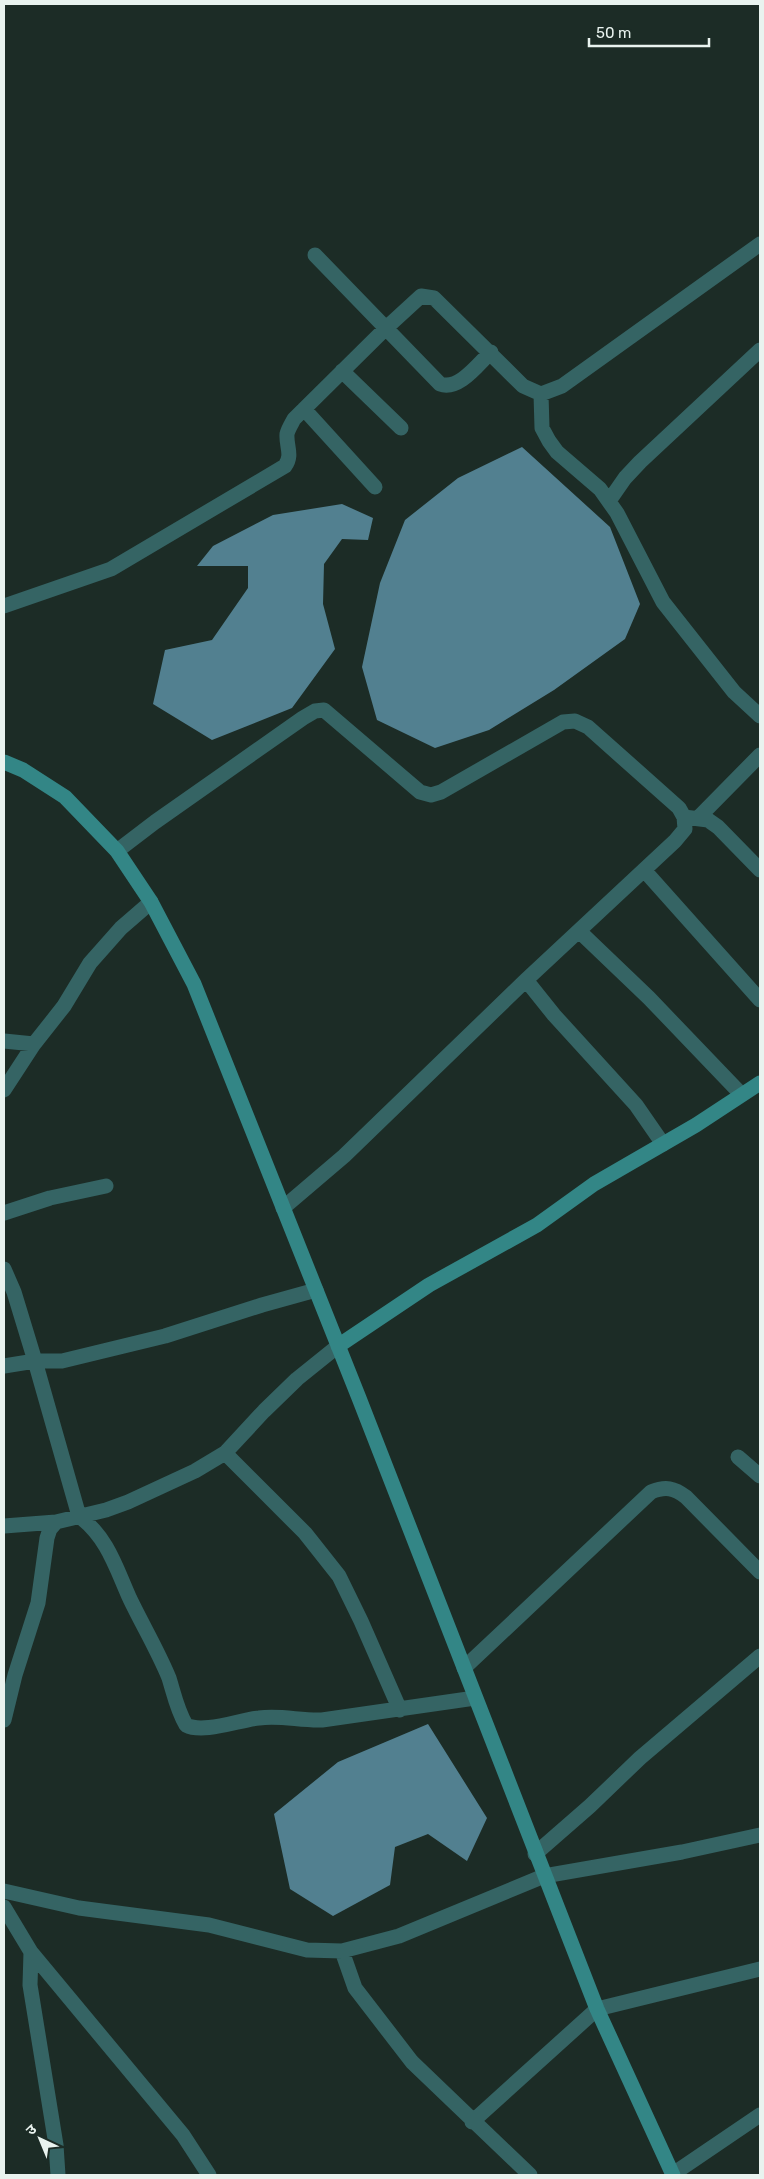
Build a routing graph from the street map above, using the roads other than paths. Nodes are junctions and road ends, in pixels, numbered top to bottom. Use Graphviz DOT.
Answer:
graph roads {
  1 [pos="760,244"];
  2 [pos="314,255"];
  3 [pos="385,329"];
  4 [pos="760,350"];
  5 [pos="490,352"];
  6 [pos="342,371"];
  7 [pos="541,394"];
  8 [pos="304,409"];
  9 [pos="401,428"];
  10 [pos="375,487"];
  11 [pos="609,501"];
  12 [pos="4,606"];
  13 [pos="760,716"];
  14 [pos="760,755"];
  15 [pos="4,762"];
  16 [pos="691,817"];
  17 [pos="116,851"];
  18 [pos="644,870"];
  19 [pos="760,870"];
  20 [pos="151,902"];
  21 [pos="579,931"];
  22 [pos="526,980"];
  23 [pos="760,1000"];
  24 [pos="4,1041"];
  25 [pos="34,1044"];
  26 [pos="760,1083"];
  27 [pos="4,1090"];
  28 [pos="741,1094"];
  29 [pos="663,1144"];
  30 [pos="106,1186"];
  31 [pos="283,1208"];
  32 [pos="4,1213"];
  33 [pos="4,1269"];
  34 [pos="316,1290"];
  35 [pos="338,1346"];
  36 [pos="35,1360"];
  37 [pos="4,1366"];
  38 [pos="225,1453"];
  39 [pos="738,1457"];
  40 [pos="760,1476"];
  41 [pos="79,1516"];
  42 [pos="56,1522"];
  43 [pos="4,1526"];
  44 [pos="760,1572"];
  45 [pos="760,1656"];
  46 [pos="464,1668"];
  47 [pos="475,1698"];
  48 [pos="400,1710"];
  49 [pos="4,1720"];
  50 [pos="760,1835"];
  51 [pos="535,1854"];
  52 [pos="544,1876"];
  53 [pos="4,1891"];
  54 [pos="4,1907"];
  55 [pos="31,1952"];
  56 [pos="342,1952"];
  57 [pos="760,1969"];
  58 [pos="597,2009"];
  59 [pos="760,2115"];
  60 [pos="472,2122"];
  61 [pos="58,2175"];
  62 [pos="209,2175"];
  63 [pos="530,2175"];
  64 [pos="673,2175"];
  1 -- 7 [label="street"];
  2 -- 3 [label="street"];
  3 -- 5 [label="street"];
  3 -- 5 [label="street"];
  3 -- 6 [label="street"];
  4 -- 11 [label="street"];
  5 -- 7 [label="street"];
  6 -- 8 [label="street"];
  6 -- 9 [label="street"];
  7 -- 11 [label="street"];
  8 -- 10 [label="street"];
  8 -- 12 [label="street"];
  11 -- 13 [label="street"];
  14 -- 16 [label="street"];
  15 -- 17 [label="main road"];
  16 -- 17 [label="street"];
  16 -- 18 [label="street"];
  16 -- 19 [label="street"];
  17 -- 20 [label="main road"];
  18 -- 21 [label="street"];
  18 -- 23 [label="street"];
  20 -- 25 [label="street"];
  20 -- 31 [label="main road"];
  21 -- 22 [label="street"];
  21 -- 28 [label="street"];
  22 -- 29 [label="street"];
  22 -- 31 [label="street"];
  24 -- 25 [label="street"];
  25 -- 27 [label="street"];
  26 -- 28 [label="main road"];
  28 -- 29 [label="main road"];
  29 -- 35 [label="main road"];
  30 -- 32 [label="street"];
  31 -- 34 [label="main road"];
  33 -- 36 [label="street"];
  34 -- 35 [label="main road"];
  34 -- 36 [label="street"];
  35 -- 38 [label="street"];
  35 -- 46 [label="main road"];
  36 -- 37 [label="street"];
  36 -- 41 [label="street"];
  38 -- 41 [label="street"];
  38 -- 48 [label="street"];
  39 -- 40 [label="street"];
  41 -- 42 [label="street"];
  41 -- 48 [label="street"];
  42 -- 43 [label="street"];
  42 -- 49 [label="street"];
  44 -- 46 [label="street"];
  45 -- 51 [label="street"];
  46 -- 47 [label="main road"];
  47 -- 48 [label="street"];
  47 -- 51 [label="main road"];
  50 -- 52 [label="street"];
  51 -- 52 [label="main road"];
  52 -- 56 [label="street"];
  52 -- 58 [label="main road"];
  53 -- 56 [label="street"];
  54 -- 55 [label="street"];
  55 -- 61 [label="street"];
  55 -- 62 [label="street"];
  56 -- 60 [label="street"];
  57 -- 58 [label="street"];
  58 -- 60 [label="street"];
  58 -- 64 [label="main road"];
  59 -- 64 [label="street"];
  60 -- 63 [label="street"];
}
